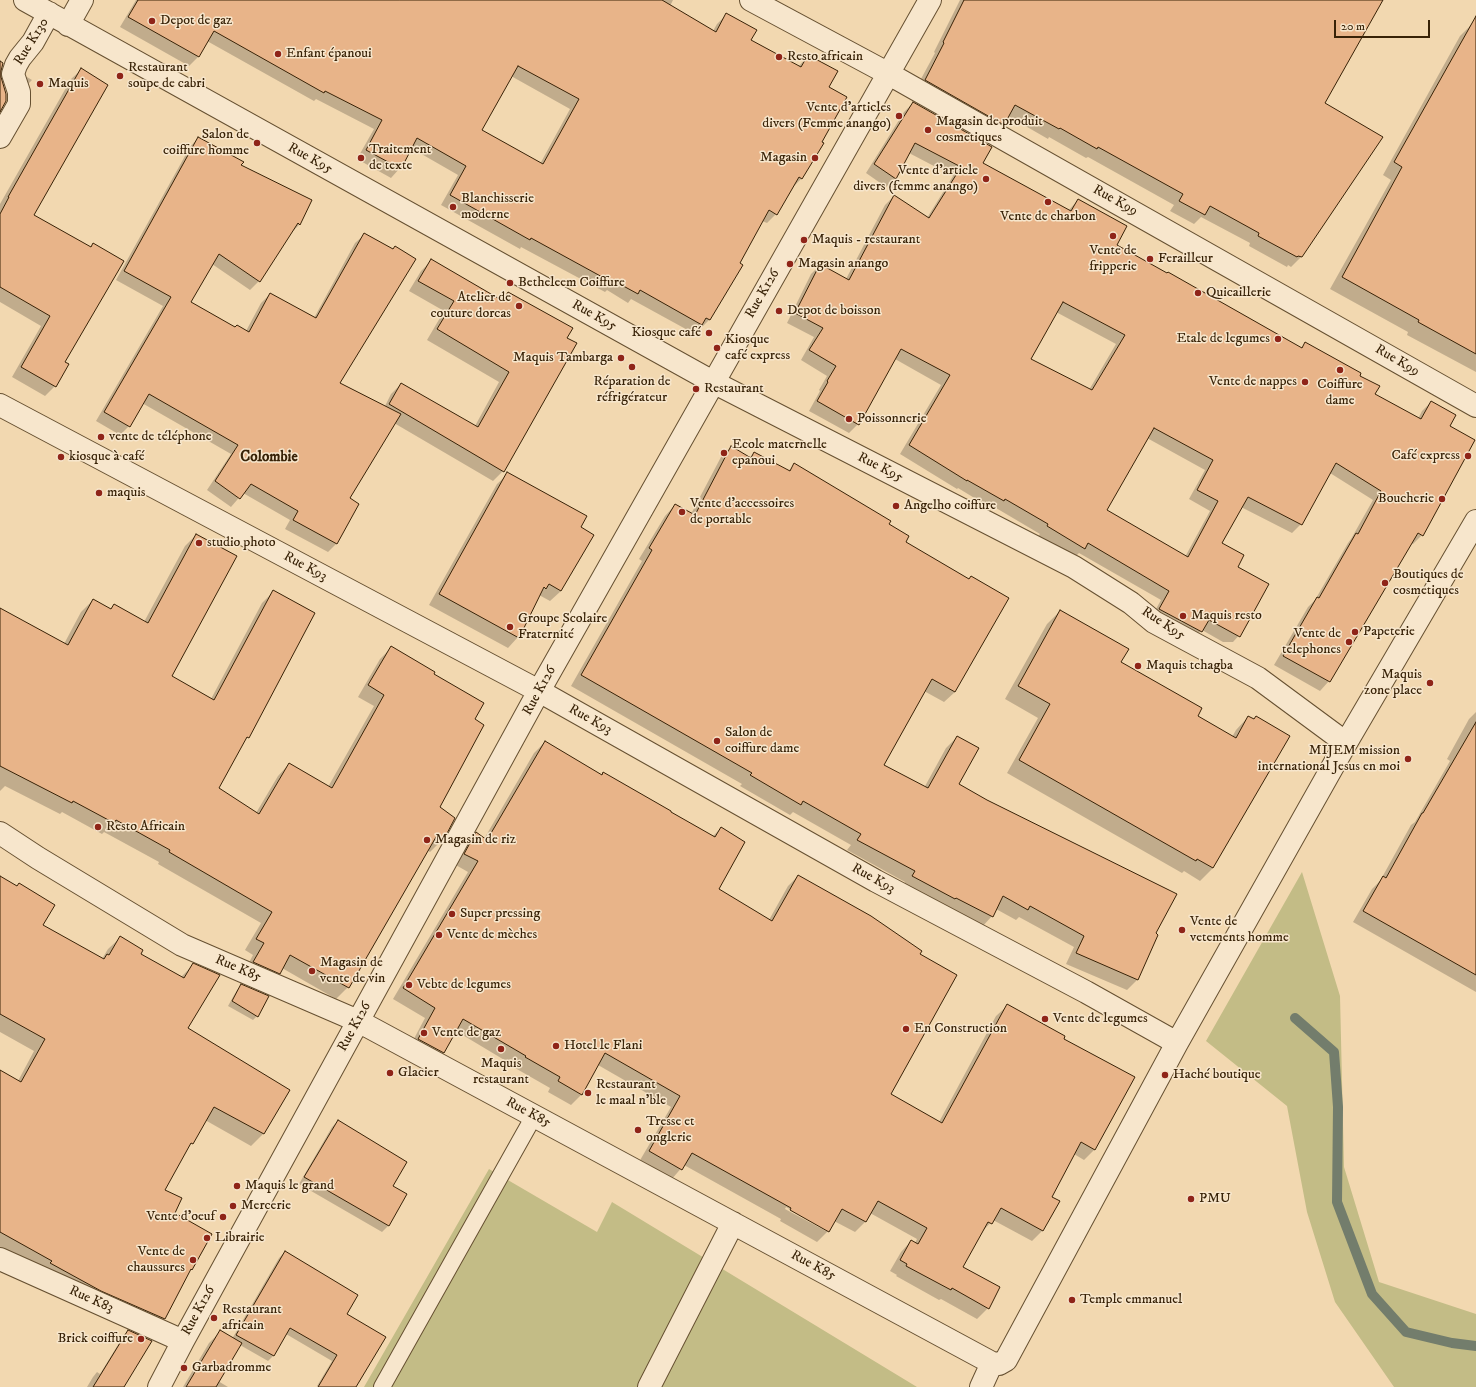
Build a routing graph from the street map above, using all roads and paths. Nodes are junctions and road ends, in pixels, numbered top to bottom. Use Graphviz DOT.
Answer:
graph roads {
  1 [pos="25,0"];
  2 [pos="82,0"];
  3 [pos="751,0"];
  4 [pos="930,0"];
  5 [pos="49,13"];
  6 [pos="68,25"];
  7 [pos="889,74"];
  8 [pos="0,137"];
  9 [pos="713,382"];
  10 [pos="0,405"];
  11 [pos="1476,406"];
  12 [pos="1476,521"];
  13 [pos="539,691"];
  14 [pos="1346,744"];
  15 [pos="0,833"];
  16 [pos="358,1021"];
  17 [pos="1177,1043"];
  18 [pos="534,1116"];
  19 [pos="733,1223"];
  20 [pos="0,1259"];
  21 [pos="183,1341"];
  22 [pos="992,1363"];
  23 [pos="159,1387"];
  24 [pos="382,1387"];
  25 [pos="648,1387"];
  26 [pos="980,1387"];
  1 -- 5 [label="street, Rue K95"];
  2 -- 6 [label="street, Rue K130"];
  3 -- 7 [label="street, Rue K99"];
  4 -- 7 [label="street, Rue K126"];
  5 -- 6 [label="street, Rue K95"];
  5 -- 8 [label="street, Rue K130"];
  6 -- 9 [label="street, Rue K95"];
  7 -- 9 [label="street, Rue K126"];
  7 -- 11 [label="street, Rue K99"];
  9 -- 13 [label="street, Rue K126"];
  9 -- 14 [label="street, Rue K95"];
  10 -- 13 [label="street, Rue K93"];
  12 -- 14 [label="street"];
  13 -- 16 [label="street, Rue K126"];
  13 -- 17 [label="street, Rue K93"];
  14 -- 17 [label="street"];
  15 -- 16 [label="street, Rue K85"];
  16 -- 18 [label="street, Rue K85"];
  16 -- 21 [label="street, Rue K126"];
  17 -- 22 [label="street"];
  18 -- 19 [label="street, Rue K85"];
  18 -- 24 [label="lane"];
  19 -- 22 [label="street, Rue K85"];
  19 -- 25 [label="street"];
  20 -- 21 [label="street, Rue K83"];
  21 -- 23 [label="street, Rue K126"];
  22 -- 26 [label="street"];
}
